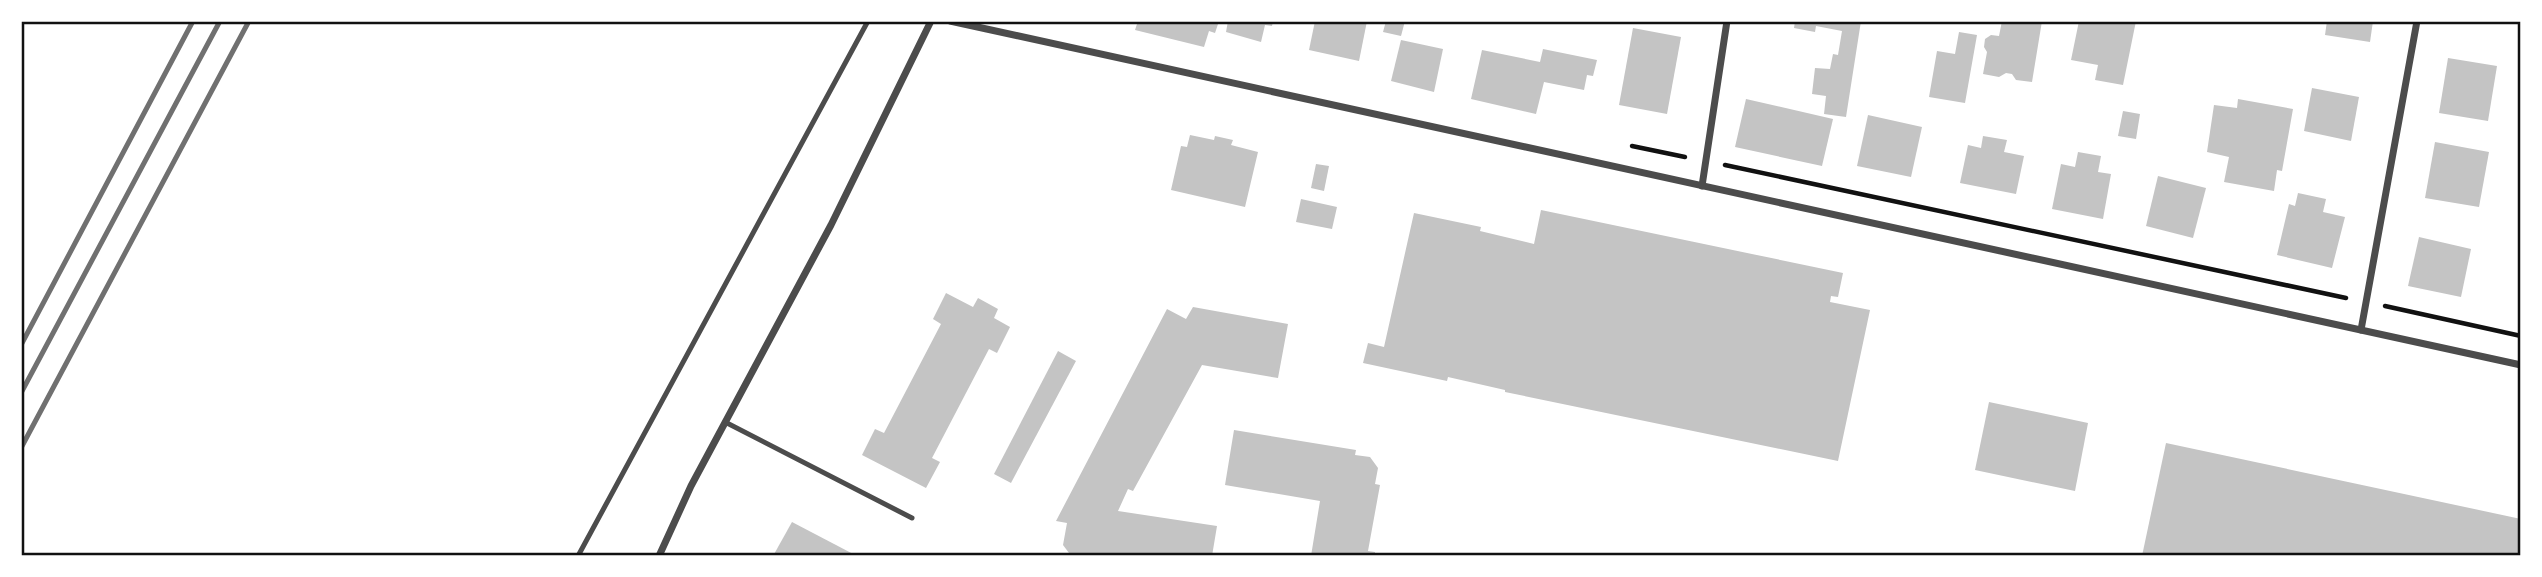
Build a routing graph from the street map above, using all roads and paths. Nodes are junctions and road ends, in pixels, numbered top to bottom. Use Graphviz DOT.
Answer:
graph roads {
  1 [pos="868,21"];
  2 [pos="931,21"];
  3 [pos="950,21"];
  4 [pos="1727,21"];
  5 [pos="2417,21"];
  6 [pos="1723,164"];
  7 [pos="1702,186"];
  8 [pos="2366,302"];
  9 [pos="2361,330"];
  10 [pos="2521,336"];
  11 [pos="2521,365"];
  12 [pos="725,422"];
  13 [pos="912,518"];
  14 [pos="578,556"];
  15 [pos="659,556"];
  1 -- 14 [label="lane"];
  2 -- 12 [label="street"];
  3 -- 7 [label="street"];
  4 -- 7 [label="street"];
  5 -- 8 [label="street"];
  6 -- 8 [label="path"];
  7 -- 9 [label="street"];
  8 -- 9 [label="street"];
  8 -- 10 [label="path"];
  9 -- 11 [label="street"];
  12 -- 13 [label="lane"];
  12 -- 15 [label="street"];
}
